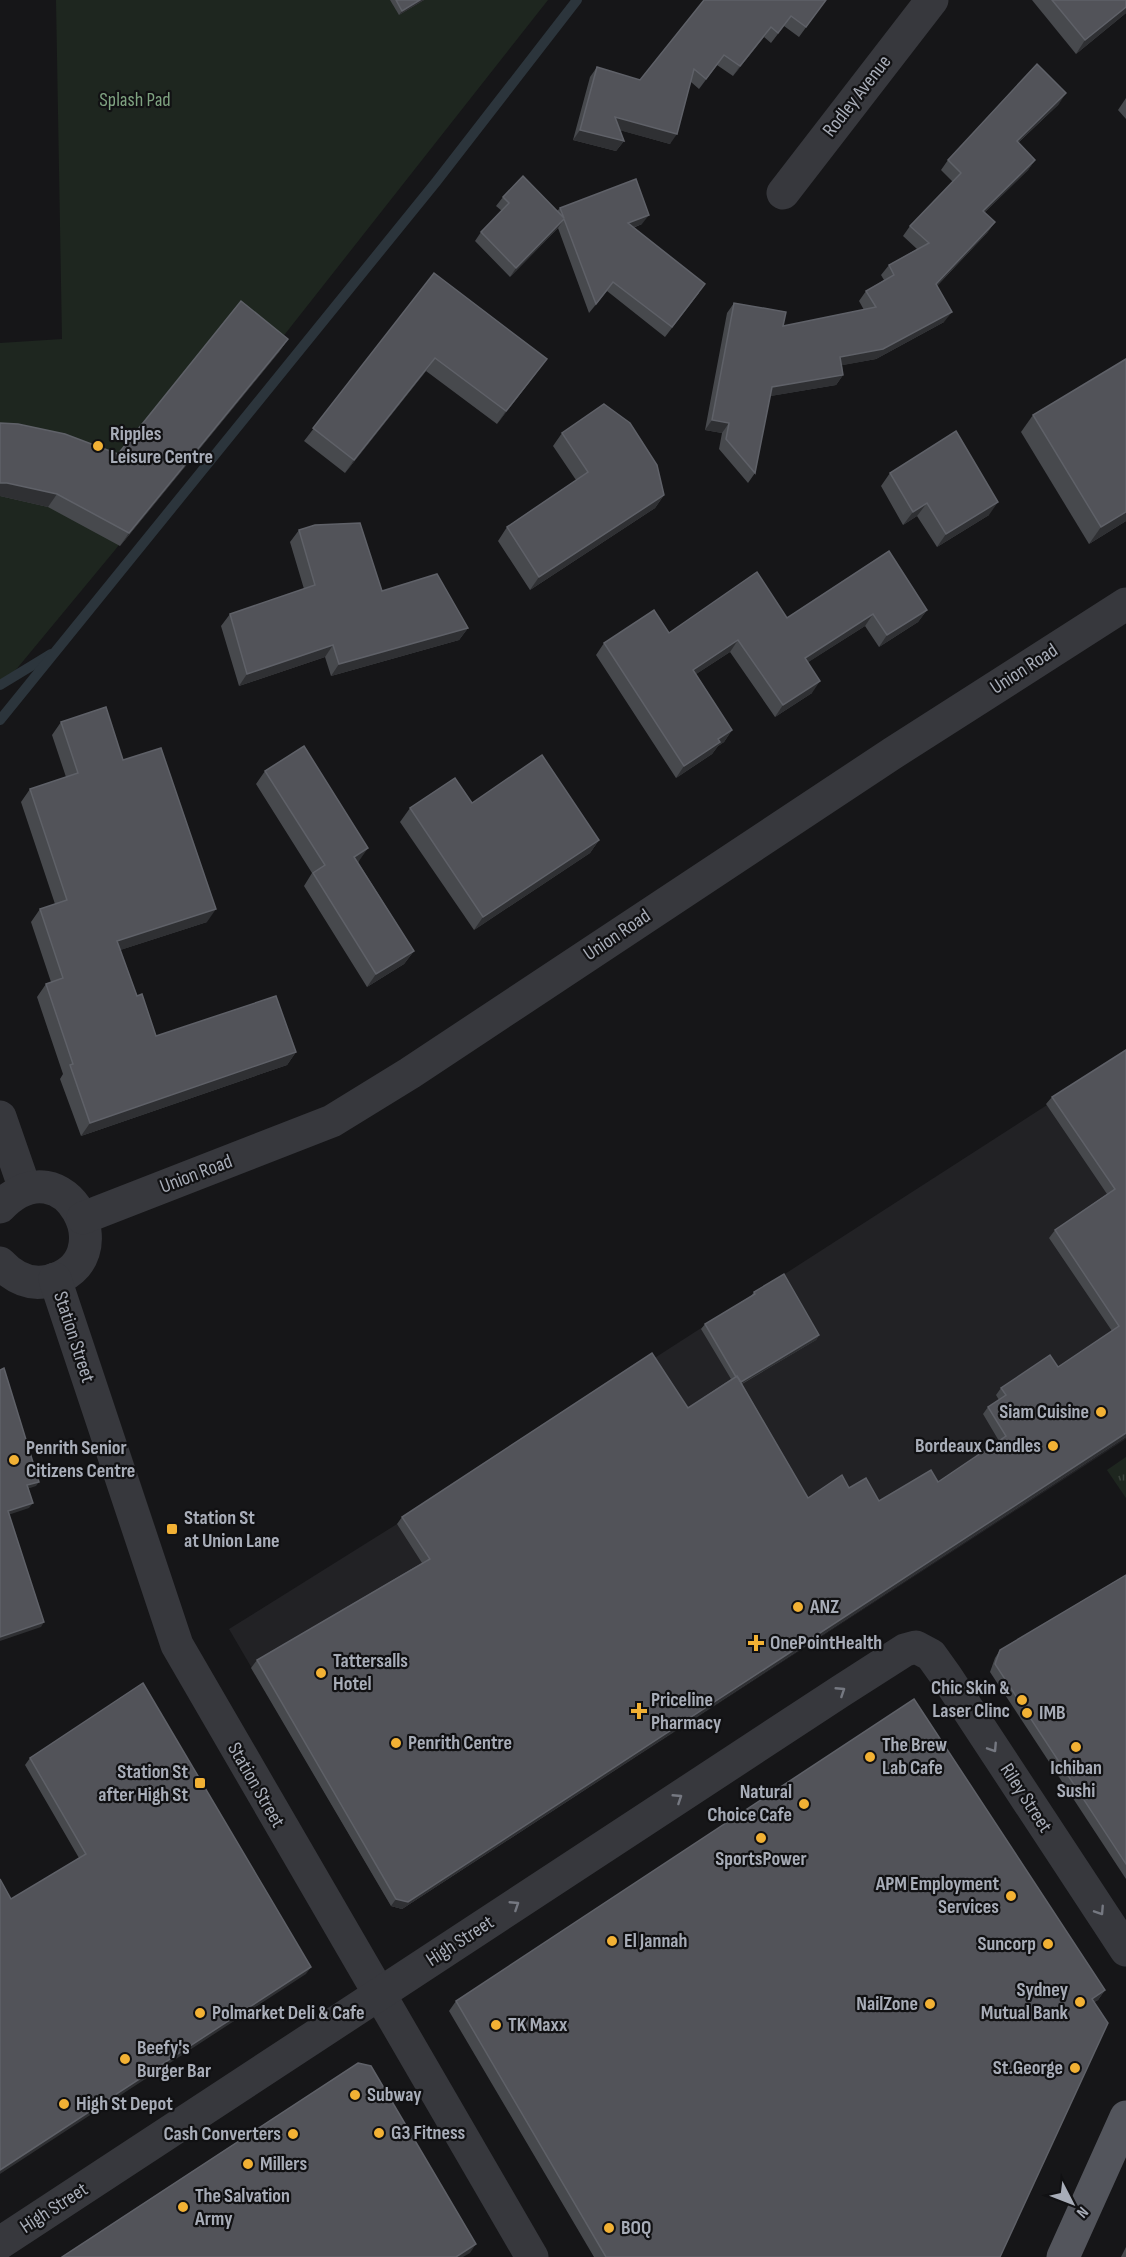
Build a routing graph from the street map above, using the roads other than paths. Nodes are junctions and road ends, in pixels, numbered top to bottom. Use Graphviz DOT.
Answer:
graph roads {
  1 [pos="932,0"];
  2 [pos="783,193"];
  3 [pos="1126,604"];
  4 [pos="0,1117"];
  5 [pos="12,1198"];
  6 [pos="83,1218"];
  7 [pos="6,1273"];
  8 [pos="55,1280"];
  9 [pos="924,1649"];
  10 [pos="1126,1950"];
  11 [pos="378,1995"];
  12 [pos="1126,2117"];
  13 [pos="0,2243"];
  14 [pos="524,2254"];
  15 [pos="1063,2257"];
  1 -- 2 [label="street, Rodley Avenue"];
  3 -- 6 [label="street, Union Road"];
  4 -- 5 [label="street"];
  5 -- 6 [label="street"];
  6 -- 8 [label="street"];
  7 -- 8 [label="street"];
  8 -- 11 [label="street, Station Street"];
  9 -- 10 [label="street, Riley Street, one-way"];
  11 -- 9 [label="street, High Street, one-way"];
  11 -- 13 [label="street, High Street"];
  11 -- 14 [label="street, Station Street"];
  12 -- 15 [label="main road"];
}
